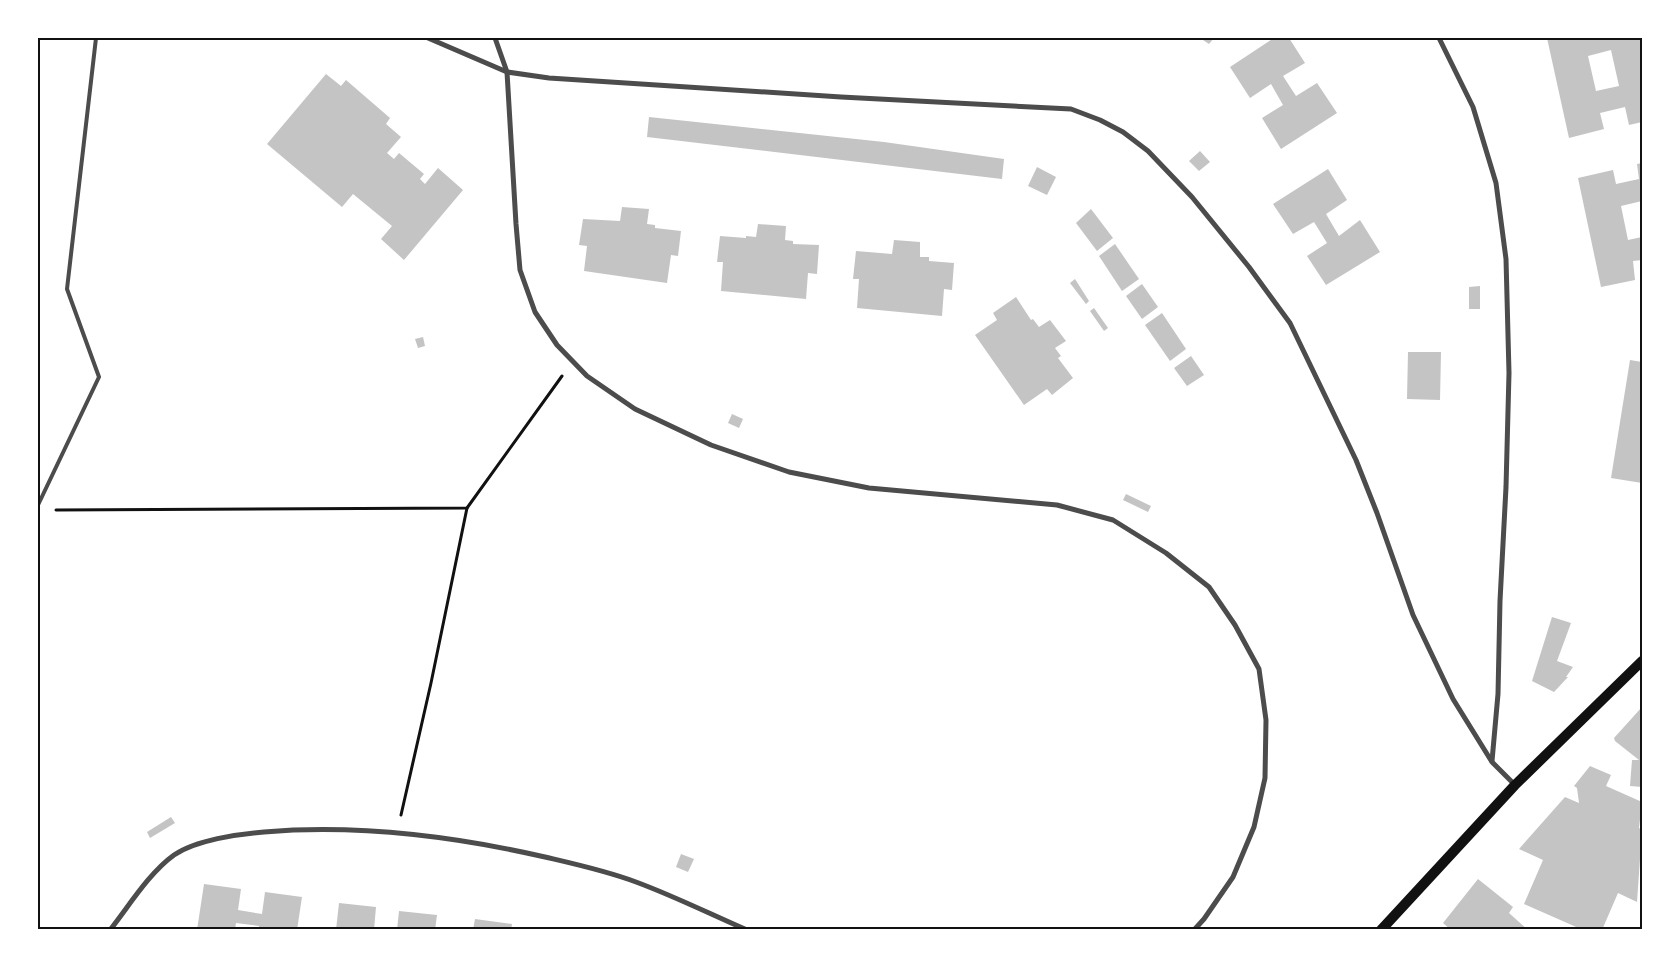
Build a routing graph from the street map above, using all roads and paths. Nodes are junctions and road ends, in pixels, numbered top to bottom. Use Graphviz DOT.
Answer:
graph roads {
  1 [pos="96,38"];
  2 [pos="428,38"];
  3 [pos="495,38"];
  4 [pos="1439,38"];
  5 [pos="507,72"];
  6 [pos="573,362"];
  7 [pos="38,505"];
  8 [pos="466,508"];
  9 [pos="48,510"];
  10 [pos="1642,661"];
  11 [pos="1492,762"];
  12 [pos="1515,784"];
  13 [pos="397,833"];
  14 [pos="110,930"];
  15 [pos="747,930"];
  16 [pos="1194,930"];
  17 [pos="1382,930"];
  1 -- 7 [label="lane"];
  2 -- 5 [label="street"];
  3 -- 5 [label="street"];
  4 -- 11 [label="street"];
  5 -- 6 [label="street"];
  5 -- 11 [label="street"];
  6 -- 8 [label="path"];
  6 -- 16 [label="street"];
  8 -- 9 [label="path"];
  8 -- 13 [label="path"];
  10 -- 12 [label="main road"];
  11 -- 12 [label="street"];
  12 -- 17 [label="main road"];
  13 -- 14 [label="street"];
  13 -- 15 [label="street"];
}
